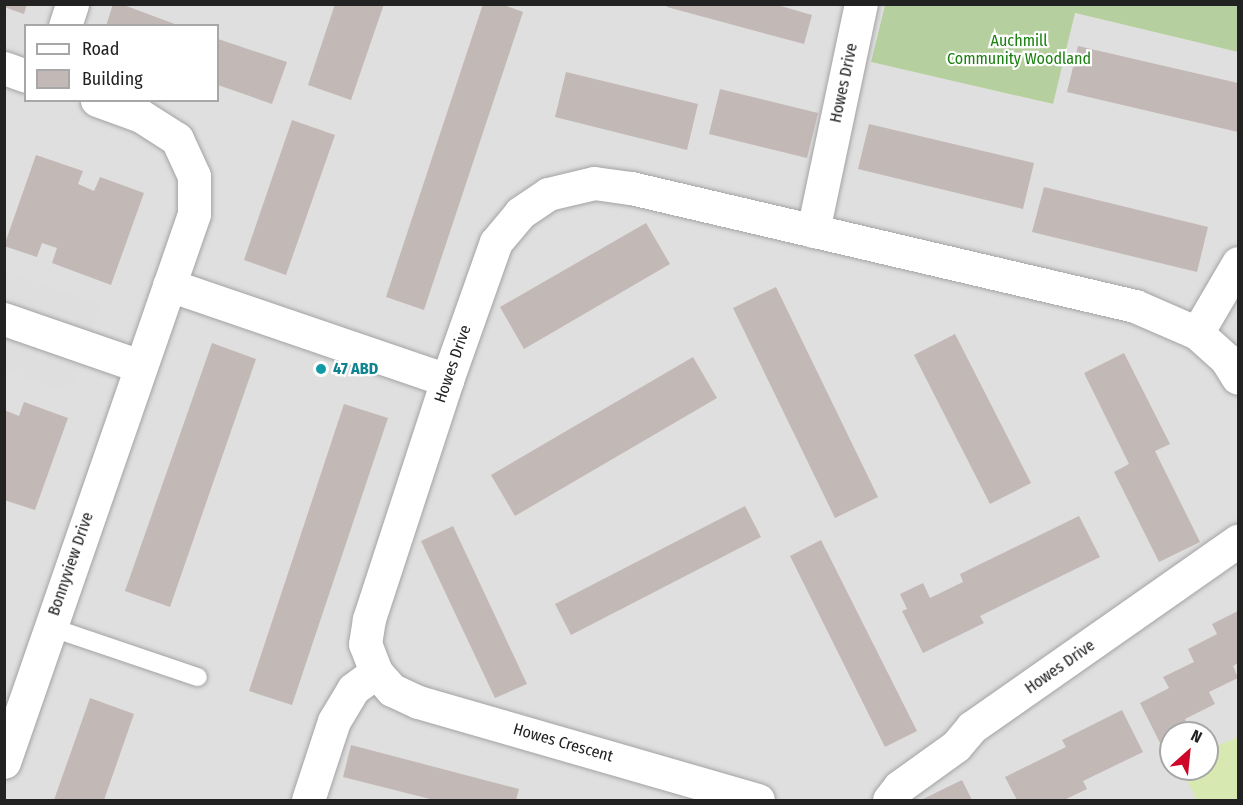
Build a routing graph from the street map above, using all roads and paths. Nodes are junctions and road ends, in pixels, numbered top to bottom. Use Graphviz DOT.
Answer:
graph roads {
  1 [pos="72,4"];
  2 [pos="861,4"];
  3 [pos="66,24"];
  4 [pos="4,68"];
  5 [pos="24,75"];
  6 [pos="102,102"];
  7 [pos="813,231"];
  8 [pos="1239,263"];
  9 [pos="169,285"];
  10 [pos="4,319"];
  11 [pos="1197,333"];
  12 [pos="140,366"];
  13 [pos="1239,378"];
  14 [pos="447,380"];
  15 [pos="1239,541"];
  16 [pos="50,627"];
  17 [pos="376,672"];
  18 [pos="198,677"];
  19 [pos="4,762"];
  20 [pos="308,801"];
  21 [pos="758,801"];
  22 [pos="889,801"];
  1 -- 3 [label="street"];
  2 -- 7 [label="street, Howes Drive"];
  4 -- 5 [label="street"];
  6 -- 9 [label="street, Bonnyview Drive"];
  7 -- 11 [label="street, Howes Drive"];
  7 -- 14 [label="street, Howes Drive"];
  8 -- 11 [label="street"];
  9 -- 12 [label="street, Bonnyview Drive"];
  9 -- 14 [label="street"];
  10 -- 12 [label="street"];
  11 -- 13 [label="street, Howes Drive"];
  12 -- 16 [label="street, Bonnyview Drive"];
  14 -- 17 [label="street, Howes Drive"];
  15 -- 22 [label="street, Howes Drive"];
  16 -- 18 [label="lane"];
  16 -- 19 [label="street, Bonnyview Drive"];
  17 -- 20 [label="street"];
  17 -- 21 [label="street, Howes Crescent"];
}
